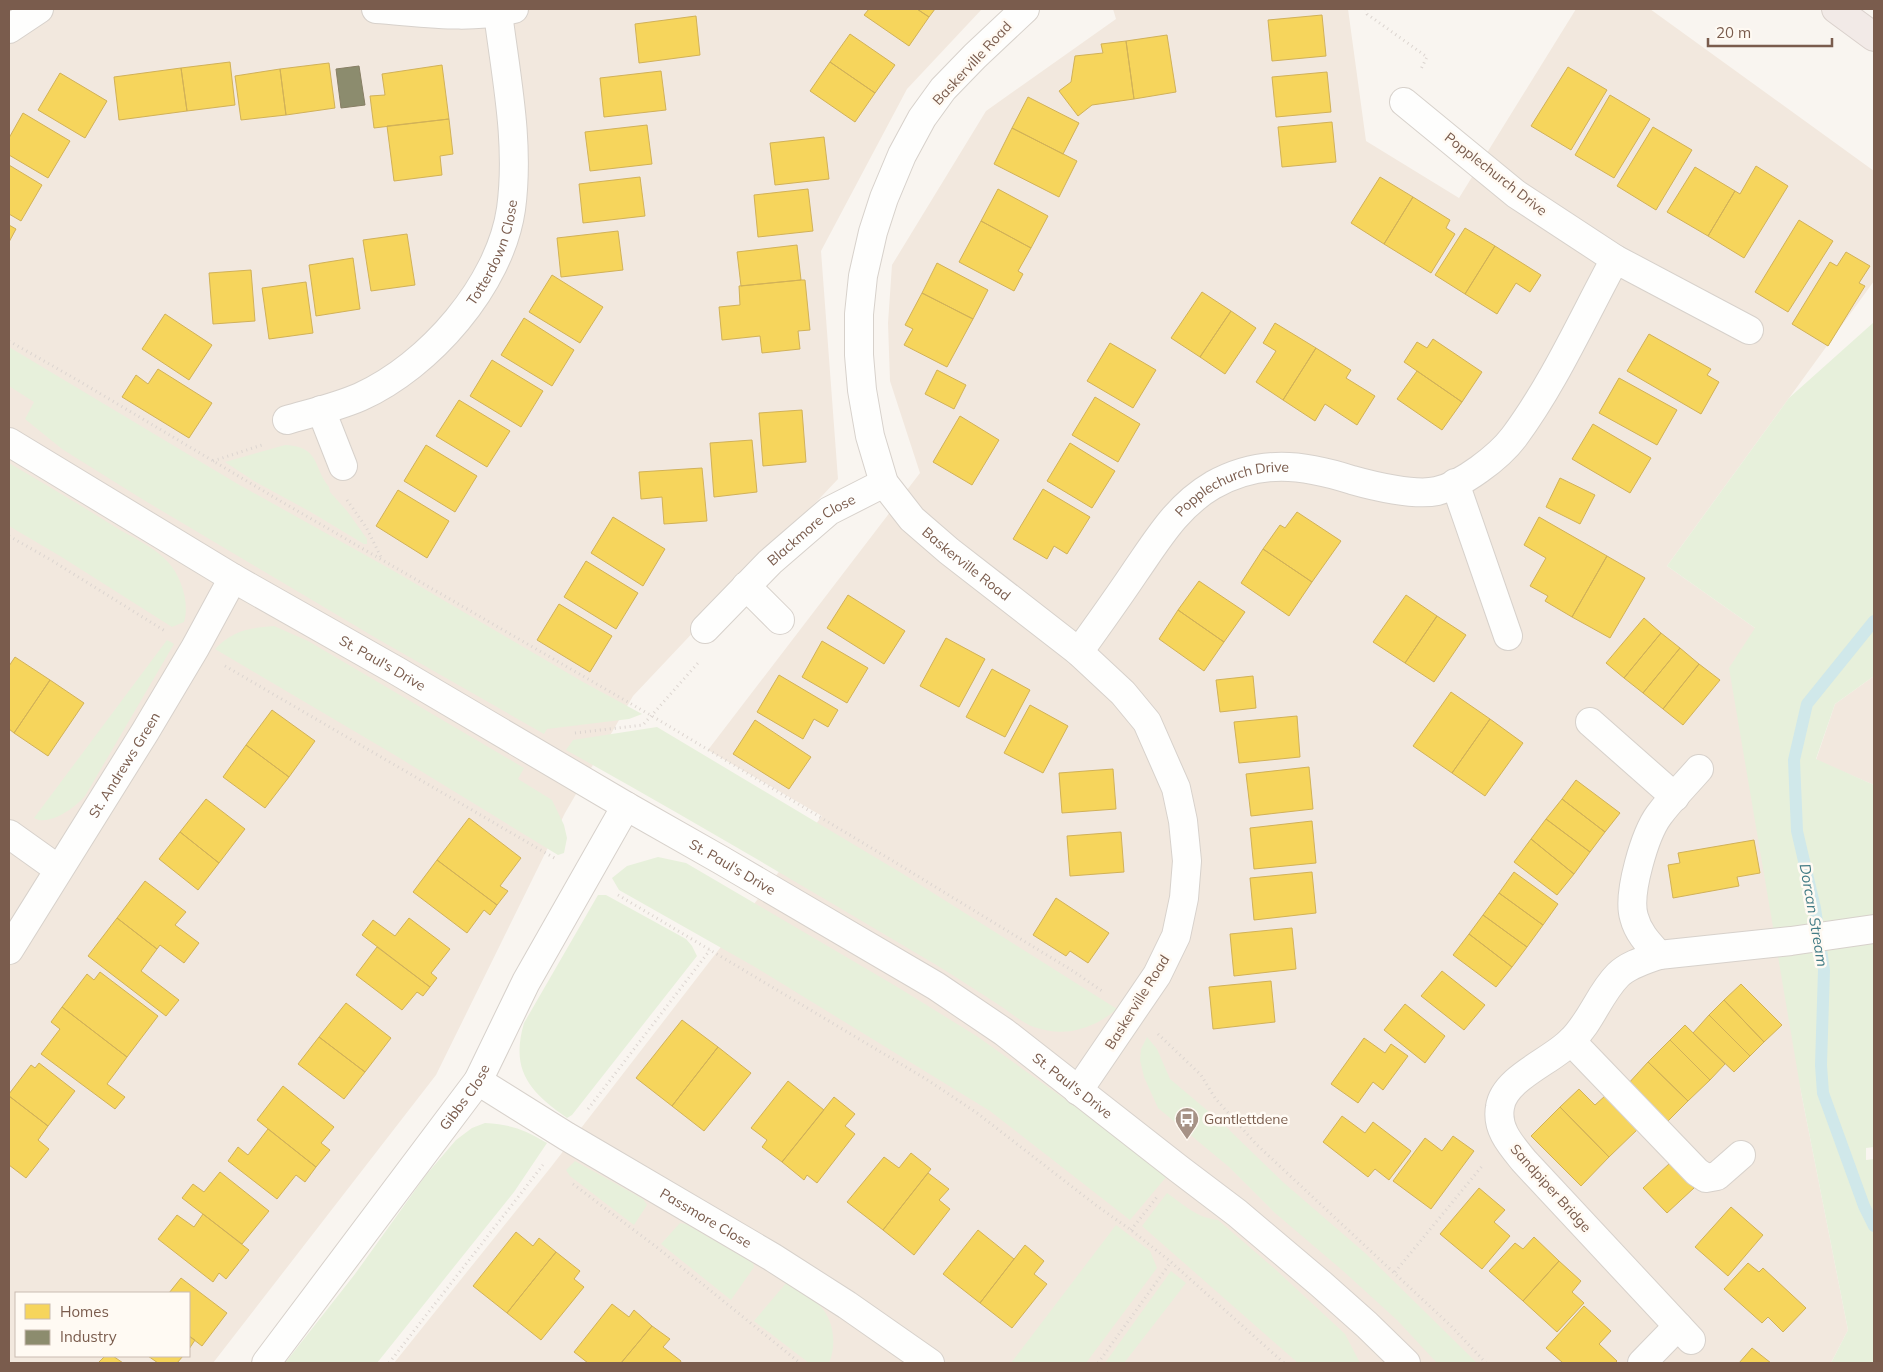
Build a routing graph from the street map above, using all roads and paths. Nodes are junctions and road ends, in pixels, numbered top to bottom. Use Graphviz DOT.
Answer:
graph roads {
  1 [pos="39,9"];
  2 [pos="376,9"];
  3 [pos="1025,9"];
  4 [pos="1366,9"];
  5 [pos="1836,9"];
  6 [pos="506,11"];
  7 [pos="9,29"];
  8 [pos="1874,37"];
  9 [pos="1404,102"];
  10 [pos="1615,259"];
  11 [pos="1749,330"];
  12 [pos="9,341"];
  13 [pos="321,410"];
  14 [pos="288,420"];
  15 [pos="9,442"];
  16 [pos="213,461"];
  17 [pos="343,466"];
  18 [pos="884,483"];
  19 [pos="1455,483"];
  20 [pos="9,536"];
  21 [pos="383,560"];
  22 [pos="233,578"];
  23 [pos="746,586"];
  24 [pos="780,620"];
  25 [pos="705,629"];
  26 [pos="1508,636"];
  27 [pos="195,648"];
  28 [pos="1078,652"];
  29 [pos="652,716"];
  30 [pos="1590,722"];
  31 [pos="538,755"];
  32 [pos="1700,769"];
  33 [pos="1675,797"];
  34 [pos="626,806"];
  35 [pos="9,834"];
  36 [pos="58,869"];
  37 [pos="587,877"];
  38 [pos="1865,930"];
  39 [pos="9,950"];
  40 [pos="1659,955"];
  41 [pos="1133,1012"];
  42 [pos="1571,1041"];
  43 [pos="478,1081"];
  44 [pos="1078,1091"];
  45 [pos="1506,1138"];
  46 [pos="1741,1155"];
  47 [pos="1179,1169"];
  48 [pos="572,1184"];
  49 [pos="1131,1230"];
  50 [pos="1171,1262"];
  51 [pos="1394,1272"];
  52 [pos="266,1363"];
  53 [pos="800,1363"];
  54 [pos="930,1363"];
  55 [pos="1098,1363"];
  56 [pos="1284,1363"];
  57 [pos="1406,1363"];
  58 [pos="1486,1363"];
  59 [pos="1642,1363"];
  1 -- 7 [label="street"];
  2 -- 6 [label="street"];
  3 -- 18 [label="street, Baskerville Road"];
  4 -- 9 [label="path"];
  5 -- 8 [label="highway"];
  6 -- 13 [label="street, Totterdown Close"];
  9 -- 10 [label="street, Popplechurch Drive"];
  10 -- 11 [label="street, Popplechurch Drive"];
  10 -- 19 [label="street, Popplechurch Drive"];
  12 -- 16 [label="path"];
  13 -- 14 [label="street, Totterdown Close"];
  13 -- 17 [label="street"];
  14 -- 16 [label="path"];
  15 -- 22 [label="street, St. Paul's Drive"];
  16 -- 21 [label="path"];
  17 -- 21 [label="path"];
  18 -- 23 [label="street, Blackmore Close"];
  18 -- 28 [label="street, Baskerville Road"];
  19 -- 26 [label="street"];
  19 -- 28 [label="street, Popplechurch Drive"];
  20 -- 27 [label="path"];
  21 -- 29 [label="path"];
  22 -- 27 [label="street, St. Andrews Green"];
  22 -- 31 [label="street, St. Paul's Drive"];
  23 -- 24 [label="street"];
  23 -- 25 [label="street, Blackmore Close"];
  25 -- 29 [label="path"];
  27 -- 36 [label="street, St. Andrews Green"];
  27 -- 37 [label="path"];
  28 -- 41 [label="street, Baskerville Road"];
  29 -- 31 [label="path"];
  29 -- 41 [label="path"];
  30 -- 33 [label="street"];
  31 -- 34 [label="street, St. Paul's Drive"];
  32 -- 33 [label="street"];
  33 -- 40 [label="street"];
  34 -- 37 [label="street, Gibbs Close"];
  34 -- 44 [label="street, St. Paul's Drive"];
  35 -- 36 [label="street"];
  36 -- 39 [label="street, St. Andrews Green"];
  37 -- 43 [label="street, Gibbs Close"];
  37 -- 49 [label="path"];
  38 -- 40 [label="street, Sandpiper Bridge"];
  40 -- 42 [label="street, Sandpiper Bridge"];
  41 -- 44 [label="street, Baskerville Road"];
  41 -- 51 [label="path"];
  42 -- 45 [label="street, Sandpiper Bridge"];
  42 -- 46 [label="street"];
  43 -- 52 [label="street, Gibbs Close"];
  43 -- 54 [label="street, Passmore Close"];
  44 -- 47 [label="street, St. Paul's Drive"];
  45 -- 51 [label="path"];
  45 -- 59 [label="street, Sandpiper Bridge"];
  47 -- 49 [label="path"];
  47 -- 57 [label="street, St. Paul's Drive"];
  48 -- 53 [label="path"];
  49 -- 50 [label="path"];
  50 -- 55 [label="path"];
  50 -- 56 [label="path"];
  51 -- 58 [label="path"];
}
